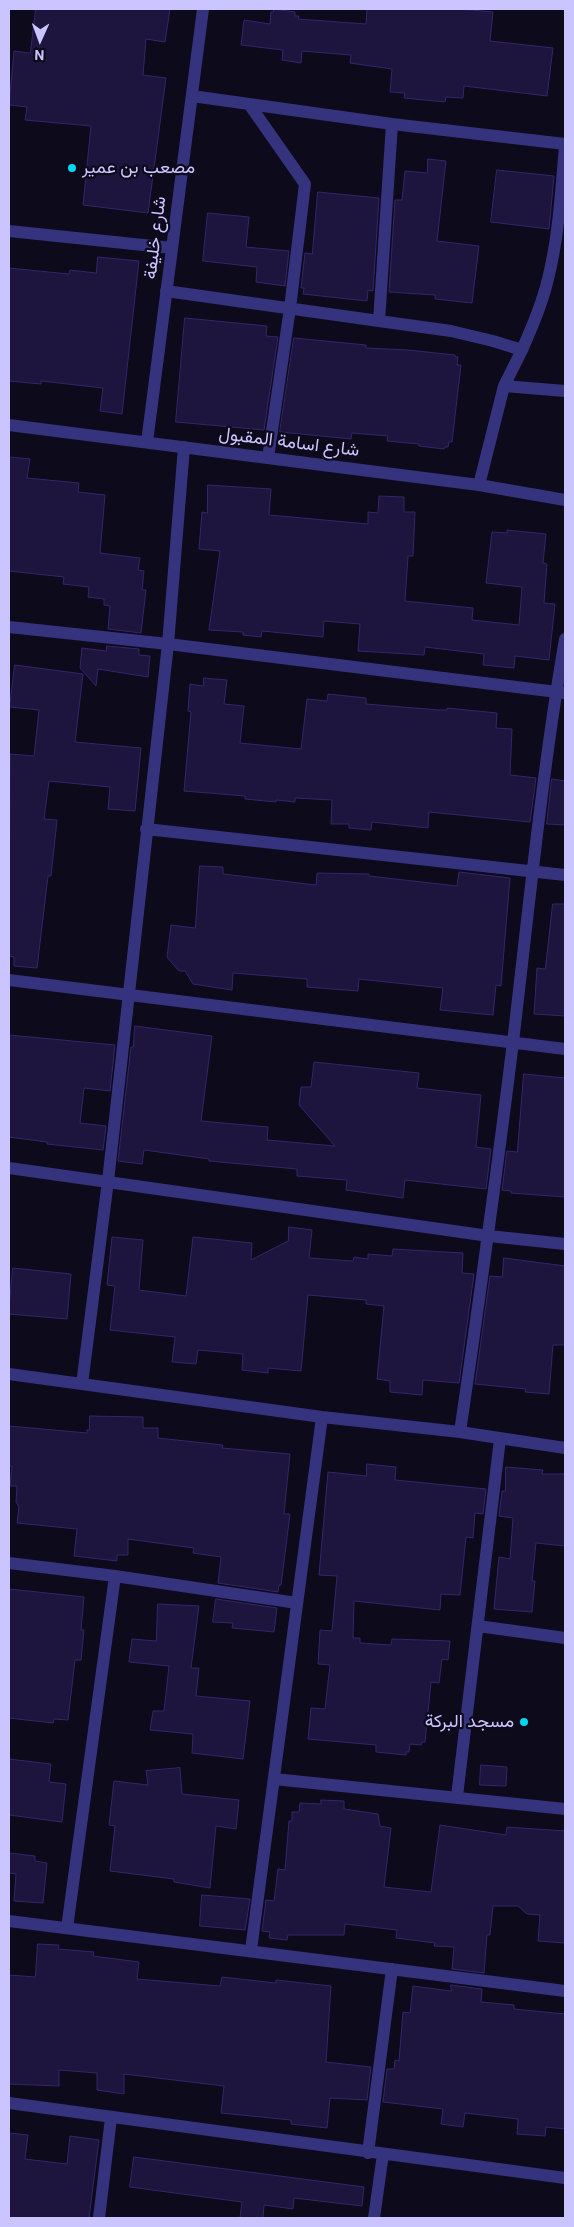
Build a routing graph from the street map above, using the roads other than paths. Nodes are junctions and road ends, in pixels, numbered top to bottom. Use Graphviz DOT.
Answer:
graph roads {
  1 [pos="203,9"];
  2 [pos="192,96"];
  3 [pos="249,104"];
  4 [pos="392,124"];
  5 [pos="565,145"];
  6 [pos="9,231"];
  7 [pos="172,248"];
  8 [pos="166,291"];
  9 [pos="290,308"];
  10 [pos="379,321"];
  11 [pos="522,350"];
  12 [pos="504,386"];
  13 [pos="565,391"];
  14 [pos="9,425"];
  15 [pos="147,442"];
  16 [pos="184,447"];
  17 [pos="268,458"];
  18 [pos="478,485"];
  19 [pos="565,500"];
  20 [pos="9,627"];
  21 [pos="565,639"];
  22 [pos="168,644"];
  23 [pos="561,692"];
  24 [pos="146,829"];
  25 [pos="532,872"];
  26 [pos="565,875"];
  27 [pos="9,980"];
  28 [pos="128,995"];
  29 [pos="512,1043"];
  30 [pos="565,1050"];
  31 [pos="9,1168"];
  32 [pos="108,1181"];
  33 [pos="489,1236"];
  34 [pos="565,1244"];
  35 [pos="9,1374"];
  36 [pos="82,1384"];
  37 [pos="322,1417"];
  38 [pos="460,1432"];
  39 [pos="500,1439"];
  40 [pos="565,1448"];
  41 [pos="9,1563"];
  42 [pos="115,1576"];
  43 [pos="298,1603"];
  44 [pos="478,1626"];
  45 [pos="565,1638"];
  46 [pos="274,1779"];
  47 [pos="457,1796"];
  48 [pos="565,1809"];
  49 [pos="9,1921"];
  50 [pos="68,1928"];
  51 [pos="251,1950"];
  52 [pos="392,1969"];
  53 [pos="565,1991"];
  54 [pos="9,2103"];
  55 [pos="111,2118"];
  56 [pos="368,2152"];
  57 [pos="383,2154"];
  58 [pos="565,2178"];
  59 [pos="99,2218"];
  60 [pos="374,2218"];
  1 -- 2 [label="street, شارع خليفة"];
  2 -- 3 [label="street"];
  2 -- 7 [label="street, شارع خليفة"];
  3 -- 4 [label="street"];
  3 -- 9 [label="street"];
  4 -- 5 [label="street"];
  4 -- 10 [label="street"];
  5 -- 11 [label="street"];
  6 -- 7 [label="street"];
  7 -- 8 [label="street, شارع خليفة"];
  8 -- 9 [label="street"];
  8 -- 15 [label="street, شارع خليفة"];
  9 -- 10 [label="street"];
  9 -- 17 [label="street"];
  10 -- 11 [label="street"];
  11 -- 12 [label="street"];
  12 -- 13 [label="street"];
  12 -- 18 [label="street"];
  14 -- 15 [label="street, شارع اسامة المقبول"];
  15 -- 16 [label="street, شارع اسامة المقبول"];
  16 -- 17 [label="street, شارع اسامة المقبول"];
  16 -- 22 [label="street"];
  17 -- 18 [label="street, شارع اسامة المقبول"];
  18 -- 19 [label="street, شارع اسامة المقبول"];
  20 -- 22 [label="street"];
  21 -- 23 [label="street"];
  22 -- 23 [label="street"];
  22 -- 24 [label="street"];
  23 -- 25 [label="street"];
  24 -- 25 [label="street"];
  24 -- 28 [label="street"];
  25 -- 26 [label="street"];
  25 -- 29 [label="street"];
  27 -- 28 [label="street"];
  28 -- 29 [label="street"];
  28 -- 32 [label="street"];
  29 -- 30 [label="street"];
  29 -- 33 [label="street"];
  31 -- 32 [label="street"];
  32 -- 33 [label="street"];
  32 -- 36 [label="street"];
  33 -- 34 [label="street"];
  33 -- 38 [label="street"];
  35 -- 36 [label="street"];
  36 -- 37 [label="street"];
  37 -- 38 [label="street"];
  37 -- 43 [label="street"];
  38 -- 39 [label="street"];
  39 -- 40 [label="street"];
  39 -- 44 [label="street"];
  41 -- 42 [label="street"];
  42 -- 43 [label="street"];
  42 -- 50 [label="street"];
  43 -- 46 [label="street"];
  44 -- 45 [label="street"];
  44 -- 47 [label="street"];
  46 -- 47 [label="street"];
  46 -- 51 [label="street"];
  47 -- 48 [label="street"];
  49 -- 50 [label="street"];
  50 -- 51 [label="street"];
  51 -- 52 [label="street"];
  52 -- 53 [label="street"];
  52 -- 56 [label="street"];
  54 -- 55 [label="street"];
  55 -- 56 [label="street"];
  55 -- 59 [label="street"];
  56 -- 57 [label="street"];
  57 -- 58 [label="street"];
  57 -- 60 [label="street"];
}
